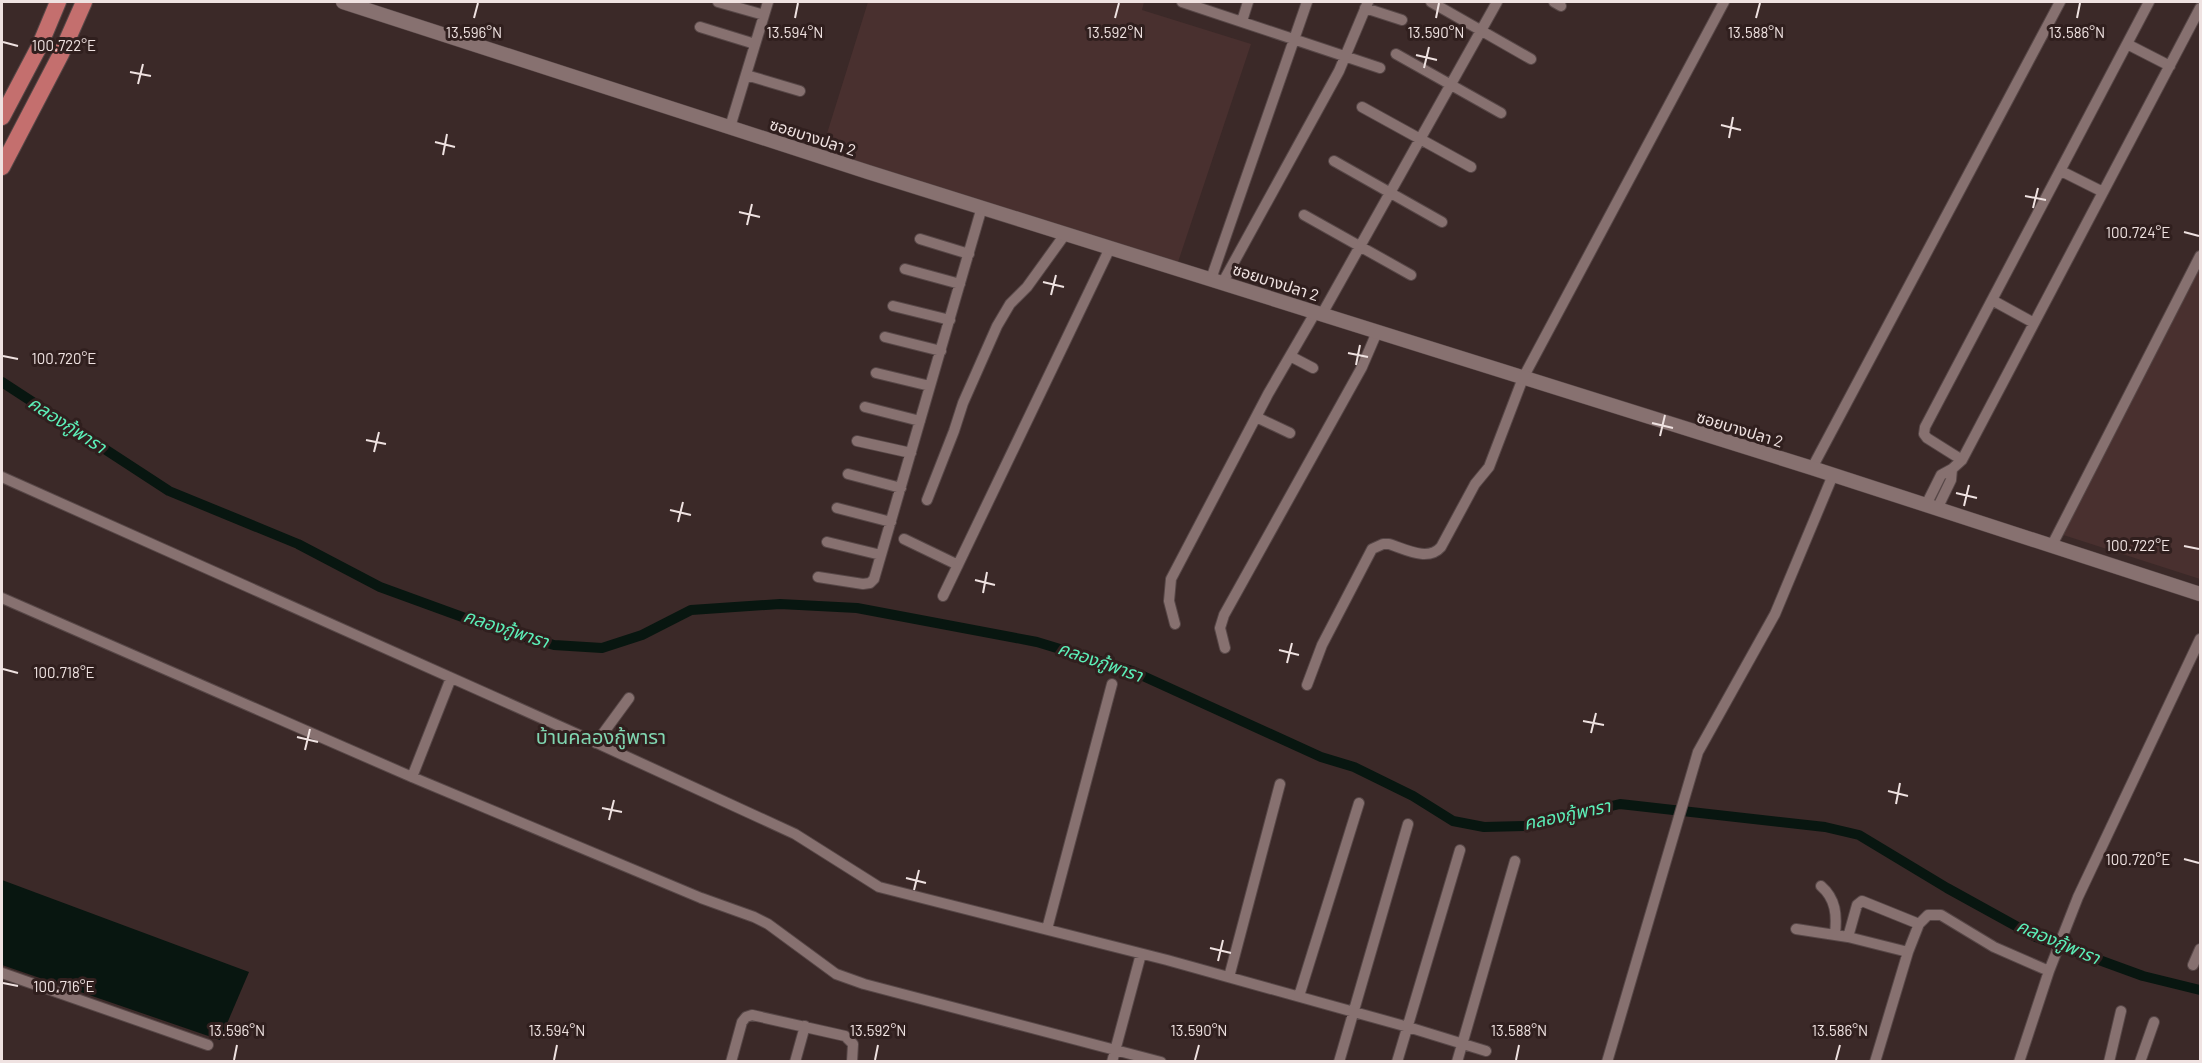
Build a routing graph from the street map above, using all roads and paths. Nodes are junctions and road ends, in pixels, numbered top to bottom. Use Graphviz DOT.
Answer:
graph roads {
  1 [pos="58,2"];
  2 [pos="84,2"];
  3 [pos="343,2"];
  4 [pos="718,2"];
  5 [pos="768,2"];
  6 [pos="1187,2"];
  7 [pos="1248,2"];
  8 [pos="1307,2"];
  9 [pos="1431,2"];
  10 [pos="1497,2"];
  11 [pos="1724,2"];
  12 [pos="2060,2"];
  13 [pos="2149,2"];
  14 [pos="1366,5"];
  15 [pos="2200,8"];
  16 [pos="764,15"];
  17 [pos="1402,20"];
  18 [pos="1242,21"];
  19 [pos="700,27"];
  20 [pos="1481,30"];
  21 [pos="1295,38"];
  22 [pos="755,44"];
  23 [pos="2127,44"];
  24 [pos="1396,54"];
  25 [pos="1345,57"];
  26 [pos="1531,59"];
  27 [pos="2170,66"];
  28 [pos="1380,68"];
  29 [pos="746,75"];
  30 [pos="1451,85"];
  31 [pos="800,91"];
  32 [pos="1362,107"];
  33 [pos="1501,113"];
  34 [pos="2,117"];
  35 [pos="730,127"];
  36 [pos="1421,138"];
  37 [pos="1334,161"];
  38 [pos="2,167"];
  39 [pos="1471,167"];
  40 [pos="2061,171"];
  41 [pos="1390,192"];
  42 [pos="2103,192"];
  43 [pos="982,207"];
  44 [pos="1304,215"];
  45 [pos="1442,222"];
  46 [pos="1066,233"];
  47 [pos="920,238"];
  48 [pos="1360,246"];
  49 [pos="1110,248"];
  50 [pos="1222,248"];
  51 [pos="969,254"];
  52 [pos="1238,254"];
  53 [pos="2200,256"];
  54 [pos="905,269"];
  55 [pos="1411,275"];
  56 [pos="1217,281"];
  57 [pos="960,284"];
  58 [pos="1992,300"];
  59 [pos="893,306"];
  60 [pos="1319,313"];
  61 [pos="950,320"];
  62 [pos="2034,323"];
  63 [pos="1377,332"];
  64 [pos="885,337"];
  65 [pos="940,351"];
  66 [pos="1290,356"];
  67 [pos="1313,368"];
  68 [pos="876,373"];
  69 [pos="1523,378"];
  70 [pos="930,386"];
  71 [pos="865,407"];
  72 [pos="1256,417"];
  73 [pos="920,422"];
  74 [pos="1290,433"];
  75 [pos="857,441"];
  76 [pos="911,453"];
  77 [pos="1962,460"];
  78 [pos="1812,468"];
  79 [pos="848,474"];
  80 [pos="1833,475"];
  81 [pos="2,477"];
  82 [pos="901,488"];
  83 [pos="927,500"];
  84 [pos="1931,507"];
  85 [pos="837,508"];
  86 [pos="891,522"];
  87 [pos="903,539"];
  88 [pos="827,542"];
  89 [pos="2052,545"];
  90 [pos="881,555"];
  91 [pos="957,565"];
  92 [pos="818,577"];
  93 [pos="2200,594"];
  94 [pos="943,596"];
  95 [pos="2,597"];
  96 [pos="1175,624"];
  97 [pos="2200,639"];
  98 [pos="1225,648"];
  99 [pos="451,678"];
  100 [pos="1112,684"];
  101 [pos="1307,685"];
  102 [pos="629,698"];
  103 [pos="596,743"];
  104 [pos="412,777"];
  105 [pos="1280,784"];
  106 [pos="1359,803"];
  107 [pos="1408,824"];
  108 [pos="1460,850"];
  109 [pos="1515,861"];
  110 [pos="1821,885"];
  111 [pos="1919,924"];
  112 [pos="1047,929"];
  113 [pos="1796,929"];
  114 [pos="1835,934"];
  115 [pos="1848,937"];
  116 [pos="2200,949"];
  117 [pos="1908,952"];
  118 [pos="1141,954"];
  119 [pos="2193,965"];
  120 [pos="2049,971"];
  121 [pos="2,973"];
  122 [pos="1229,977"];
  123 [pos="1299,996"];
  124 [pos="2121,1011"];
  125 [pos="1354,1013"];
  126 [pos="2154,1022"];
  127 [pos="805,1026"];
  128 [pos="1408,1027"];
  129 [pos="1462,1044"];
  130 [pos="208,1045"];
  131 [pos="1115,1049"];
  132 [pos="1486,1051"];
  133 [pos="731,1062"];
  134 [pos="795,1062"];
  135 [pos="852,1062"];
  136 [pos="1112,1062"];
  137 [pos="1161,1062"];
  138 [pos="1339,1062"];
  139 [pos="1397,1062"];
  140 [pos="1457,1062"];
  141 [pos="1606,1062"];
  142 [pos="1875,1062"];
  143 [pos="2019,1062"];
  144 [pos="2109,1062"];
  145 [pos="2139,1062"];
  1 -- 34 [label="main road"];
  2 -- 38 [label="main road"];
  3 -- 35 [label="street, ซอยบางปลา 2"];
  4 -- 16 [label="street"];
  5 -- 16 [label="street"];
  6 -- 18 [label="street"];
  7 -- 18 [label="street"];
  8 -- 21 [label="street"];
  9 -- 20 [label="street"];
  10 -- 20 [label="street"];
  11 -- 69 [label="street"];
  12 -- 78 [label="street"];
  13 -- 23 [label="street"];
  14 -- 17 [label="street"];
  14 -- 25 [label="street"];
  15 -- 27 [label="street"];
  16 -- 22 [label="street"];
  18 -- 21 [label="street"];
  19 -- 22 [label="street"];
  20 -- 26 [label="street"];
  20 -- 30 [label="street"];
  21 -- 25 [label="street"];
  21 -- 50 [label="street"];
  22 -- 29 [label="street"];
  23 -- 27 [label="street"];
  23 -- 40 [label="street"];
  24 -- 30 [label="street"];
  25 -- 28 [label="street"];
  25 -- 52 [label="street"];
  27 -- 42 [label="street"];
  29 -- 31 [label="street"];
  29 -- 35 [label="street"];
  30 -- 33 [label="street"];
  30 -- 36 [label="street"];
  32 -- 36 [label="street"];
  35 -- 43 [label="street, ซอยบางปลา 2"];
  36 -- 39 [label="street"];
  36 -- 41 [label="street"];
  37 -- 41 [label="street"];
  40 -- 42 [label="street"];
  40 -- 58 [label="street"];
  41 -- 45 [label="street"];
  41 -- 48 [label="street"];
  42 -- 62 [label="street"];
  43 -- 46 [label="street, ซอยบางปลา 2"];
  43 -- 51 [label="street"];
  44 -- 48 [label="street"];
  46 -- 49 [label="street, ซอยบางปลา 2"];
  46 -- 83 [label="street"];
  47 -- 51 [label="street"];
  48 -- 55 [label="street"];
  48 -- 60 [label="street"];
  49 -- 56 [label="street, ซอยบางปลา 2"];
  49 -- 91 [label="street"];
  50 -- 52 [label="street"];
  50 -- 56 [label="street"];
  51 -- 57 [label="street"];
  52 -- 56 [label="street"];
  53 -- 89 [label="street"];
  54 -- 57 [label="street"];
  56 -- 60 [label="street, ซอยบางปลา 2"];
  57 -- 61 [label="street"];
  58 -- 62 [label="street"];
  58 -- 77 [label="street"];
  59 -- 61 [label="street"];
  60 -- 63 [label="street, ซอยบางปลา 2"];
  60 -- 66 [label="street"];
  61 -- 65 [label="street"];
  62 -- 77 [label="street"];
  63 -- 69 [label="street, ซอยบางปลา 2"];
  63 -- 98 [label="street"];
  64 -- 65 [label="street"];
  65 -- 70 [label="street"];
  66 -- 67 [label="street"];
  66 -- 72 [label="street"];
  68 -- 70 [label="street"];
  69 -- 78 [label="street, ซอยบางปลา 2"];
  69 -- 101 [label="street"];
  70 -- 73 [label="street"];
  71 -- 73 [label="street"];
  72 -- 74 [label="street"];
  72 -- 96 [label="street"];
  73 -- 76 [label="street"];
  75 -- 76 [label="street"];
  76 -- 82 [label="street"];
  77 -- 84 [label="street"];
  78 -- 80 [label="street, ซอยบางปลา 2"];
  79 -- 82 [label="street"];
  80 -- 84 [label="street, ซอยบางปลา 2"];
  80 -- 141 [label="street"];
  81 -- 99 [label="street"];
  82 -- 86 [label="street"];
  84 -- 89 [label="street, ซอยบางปลา 2"];
  85 -- 86 [label="street"];
  86 -- 90 [label="street"];
  87 -- 91 [label="street"];
  88 -- 90 [label="street"];
  89 -- 93 [label="street, ซอยบางปลา 2"];
  90 -- 92 [label="street"];
  91 -- 94 [label="street"];
  95 -- 104 [label="street"];
  97 -- 120 [label="street"];
  99 -- 103 [label="street"];
  99 -- 104 [label="street"];
  100 -- 112 [label="street"];
  102 -- 103 [label="street"];
  103 -- 112 [label="street"];
  104 -- 131 [label="street"];
  105 -- 122 [label="street"];
  106 -- 123 [label="street"];
  107 -- 125 [label="street"];
  108 -- 128 [label="street"];
  109 -- 129 [label="street"];
  110 -- 114 [label="street"];
  111 -- 115 [label="street"];
  111 -- 117 [label="street"];
  111 -- 120 [label="street"];
  112 -- 118 [label="street"];
  113 -- 114 [label="street"];
  114 -- 115 [label="street"];
  115 -- 117 [label="street"];
  116 -- 119 [label="street"];
  117 -- 142 [label="street"];
  118 -- 122 [label="street"];
  118 -- 131 [label="street"];
  120 -- 143 [label="street"];
  121 -- 130 [label="street"];
  122 -- 123 [label="street"];
  123 -- 125 [label="street"];
  124 -- 144 [label="street"];
  125 -- 128 [label="street"];
  125 -- 138 [label="street"];
  126 -- 145 [label="street"];
  127 -- 133 [label="street"];
  127 -- 134 [label="street"];
  127 -- 135 [label="street"];
  128 -- 129 [label="street"];
  128 -- 139 [label="street"];
  129 -- 132 [label="street"];
  129 -- 140 [label="street"];
  131 -- 136 [label="street"];
  131 -- 137 [label="street"];
}
